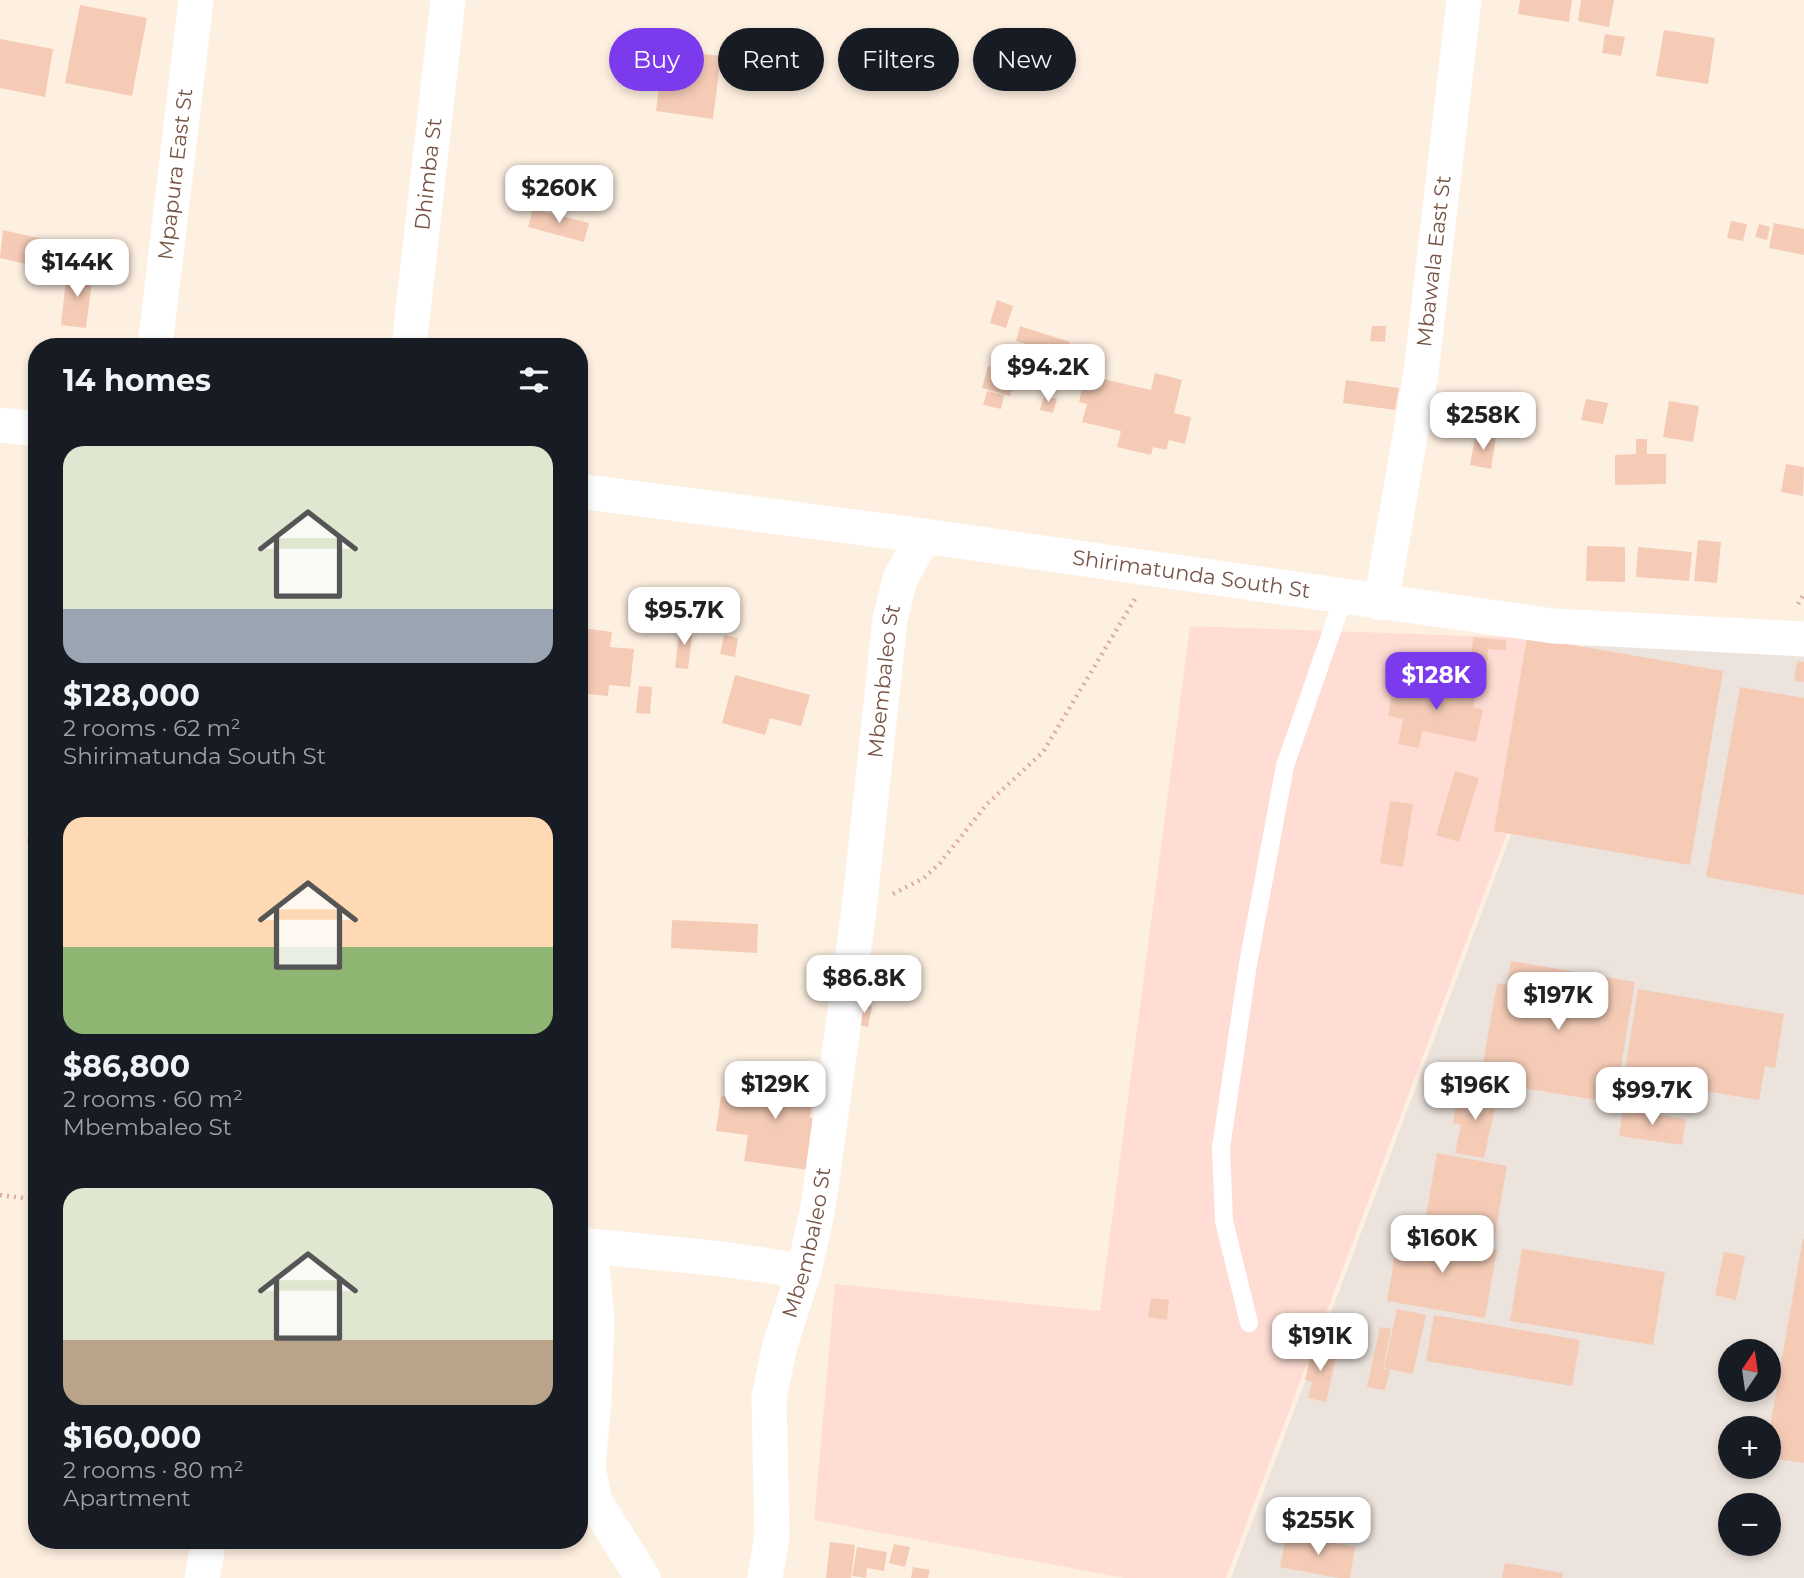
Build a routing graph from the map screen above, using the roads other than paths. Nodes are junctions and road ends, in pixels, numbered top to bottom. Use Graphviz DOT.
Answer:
graph roads {
  1 [pos="196,0"];
  2 [pos="448,0"];
  3 [pos="1464,0"];
  4 [pos="156,338"];
  5 [pos="410,338"];
  6 [pos="0,425"];
  7 [pos="28,428"];
  8 [pos="588,492"];
  9 [pos="924,536"];
  10 [pos="1345,597"];
  11 [pos="1381,603"];
  12 [pos="1804,639"];
  13 [pos="588,1248"];
  14 [pos="588,1262"];
  15 [pos="804,1270"];
  16 [pos="1249,1323"];
  17 [pos="207,1549"];
  18 [pos="202,1578"];
  19 [pos="643,1578"];
  20 [pos="765,1578"];
  1 -- 4 [label="street, Mpapura East St"];
  2 -- 5 [label="street, Dhimba St"];
  3 -- 11 [label="street, Mbawala East St"];
  6 -- 7 [label="street"];
  8 -- 9 [label="street, Shirimatunda South St"];
  9 -- 10 [label="street, Shirimatunda South St"];
  9 -- 15 [label="street, Mbembaleo St"];
  10 -- 11 [label="street, Shirimatunda South St"];
  10 -- 16 [label="lane"];
  11 -- 12 [label="street, Shirimatunda South St"];
  13 -- 15 [label="street"];
  14 -- 19 [label="street"];
  15 -- 20 [label="street, Mbembaleo St"];
  17 -- 18 [label="street"];
}
